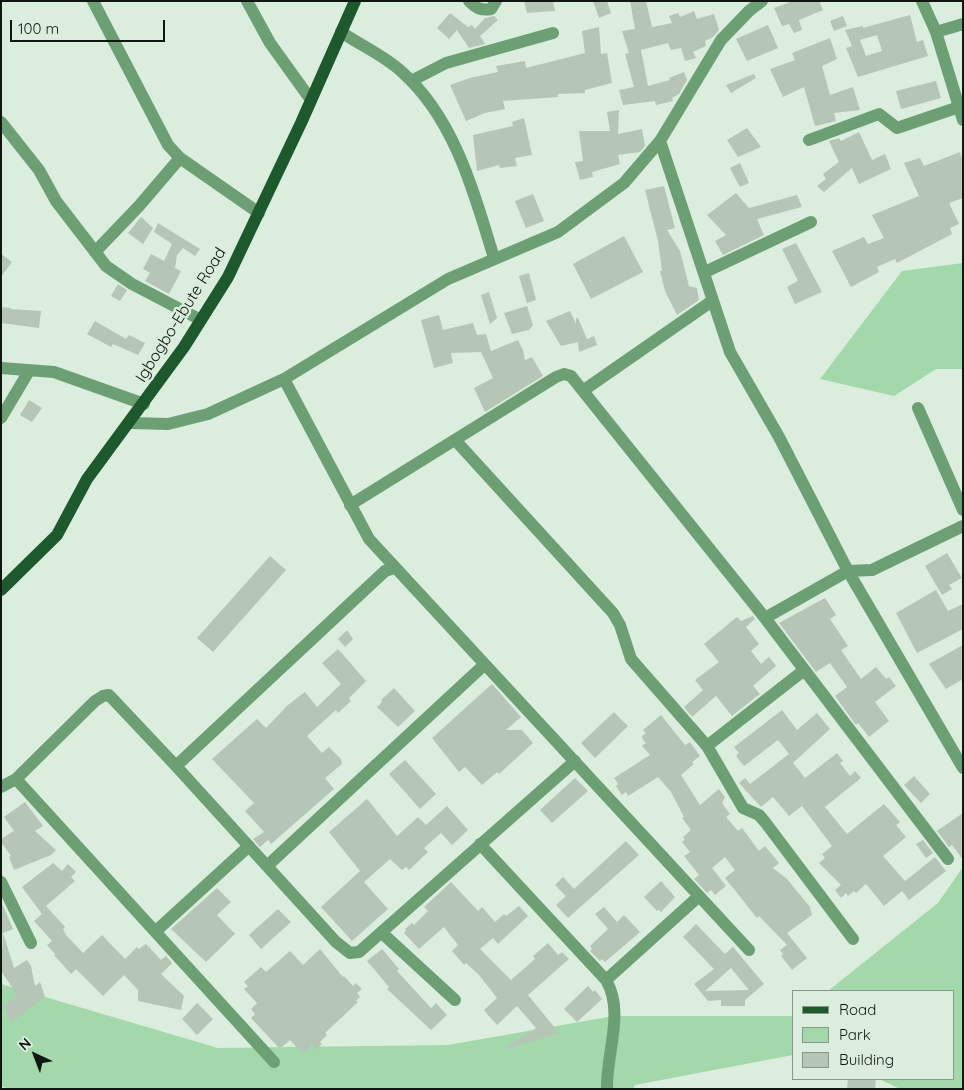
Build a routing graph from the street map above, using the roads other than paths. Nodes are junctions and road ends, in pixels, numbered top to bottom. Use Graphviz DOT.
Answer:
graph roads {
  1 [pos="93,1"];
  2 [pos="247,1"];
  3 [pos="355,1"];
  4 [pos="469,1"];
  5 [pos="496,1"];
  6 [pos="762,1"];
  7 [pos="922,1"];
  8 [pos="963,24"];
  9 [pos="341,32"];
  10 [pos="936,32"];
  11 [pos="554,33"];
  12 [pos="411,81"];
  13 [pos="311,100"];
  14 [pos="961,114"];
  15 [pos="1,122"];
  16 [pos="808,140"];
  17 [pos="660,141"];
  18 [pos="180,158"];
  19 [pos="259,213"];
  20 [pos="811,222"];
  21 [pos="95,252"];
  22 [pos="494,258"];
  23 [pos="705,272"];
  24 [pos="712,301"];
  25 [pos="201,320"];
  26 [pos="1,368"];
  27 [pos="29,371"];
  28 [pos="284,379"];
  29 [pos="584,390"];
  30 [pos="144,404"];
  31 [pos="918,408"];
  32 [pos="1,418"];
  33 [pos="130,423"];
  34 [pos="456,441"];
  35 [pos="350,505"];
  36 [pos="963,510"];
  37 [pos="963,526"];
  38 [pos="394,568"];
  39 [pos="848,571"];
  40 [pos="1,590"];
  41 [pos="765,618"];
  42 [pos="484,664"];
  43 [pos="803,671"];
  44 [pos="706,746"];
  45 [pos="574,761"];
  46 [pos="176,766"];
  47 [pos="963,768"];
  48 [pos="16,779"];
  49 [pos="1,787"];
  50 [pos="480,844"];
  51 [pos="249,846"];
  52 [pos="948,859"];
  53 [pos="267,866"];
  54 [pos="1,882"];
  55 [pos="698,896"];
  56 [pos="4,897"];
  57 [pos="156,930"];
  58 [pos="382,933"];
  59 [pos="853,939"];
  60 [pos="31,943"];
  61 [pos="749,950"];
  62 [pos="606,980"];
  63 [pos="455,1000"];
  64 [pos="274,1062"];
  65 [pos="607,1089"];
  1 -- 18 [label="street"];
  2 -- 13 [label="street"];
  3 -- 9 [label="main road, Igbogbo-Ebute Road"];
  4 -- 5 [label="street"];
  6 -- 17 [label="street"];
  7 -- 10 [label="street"];
  8 -- 10 [label="street"];
  9 -- 12 [label="street"];
  9 -- 13 [label="main road, Igbogbo-Ebute Road"];
  10 -- 14 [label="street"];
  11 -- 12 [label="street"];
  12 -- 22 [label="street"];
  13 -- 19 [label="main road, Igbogbo-Ebute Road"];
  14 -- 16 [label="street"];
  15 -- 21 [label="street"];
  17 -- 22 [label="street"];
  17 -- 23 [label="street"];
  18 -- 19 [label="street"];
  18 -- 21 [label="street"];
  19 -- 25 [label="main road, Igbogbo-Ebute Road"];
  20 -- 23 [label="street"];
  21 -- 25 [label="street"];
  22 -- 28 [label="street"];
  23 -- 24 [label="street"];
  24 -- 29 [label="street"];
  24 -- 39 [label="street"];
  25 -- 30 [label="main road, Igbogbo-Ebute Road"];
  26 -- 27 [label="street"];
  27 -- 30 [label="street"];
  27 -- 32 [label="street"];
  28 -- 33 [label="street"];
  28 -- 35 [label="street"];
  29 -- 34 [label="street"];
  29 -- 41 [label="street"];
  30 -- 33 [label="main road, Igbogbo-Ebute Road"];
  31 -- 36 [label="street"];
  33 -- 40 [label="main road, Igbogbo-Ebute Road"];
  34 -- 35 [label="street"];
  34 -- 44 [label="street"];
  35 -- 38 [label="street"];
  37 -- 39 [label="street"];
  38 -- 42 [label="street"];
  38 -- 46 [label="street"];
  39 -- 41 [label="street"];
  39 -- 47 [label="street"];
  41 -- 43 [label="street"];
  42 -- 45 [label="street"];
  42 -- 53 [label="street"];
  43 -- 44 [label="street"];
  43 -- 52 [label="street"];
  44 -- 59 [label="street"];
  45 -- 50 [label="street"];
  45 -- 55 [label="street"];
  46 -- 48 [label="street"];
  46 -- 51 [label="street"];
  48 -- 49 [label="street"];
  48 -- 57 [label="street"];
  50 -- 58 [label="street"];
  50 -- 62 [label="street"];
  51 -- 53 [label="street"];
  51 -- 57 [label="street"];
  53 -- 58 [label="street"];
  54 -- 56 [label="street"];
  55 -- 61 [label="street"];
  55 -- 62 [label="street"];
  56 -- 60 [label="street"];
  57 -- 64 [label="street"];
  58 -- 63 [label="street"];
  62 -- 65 [label="street"];
}
